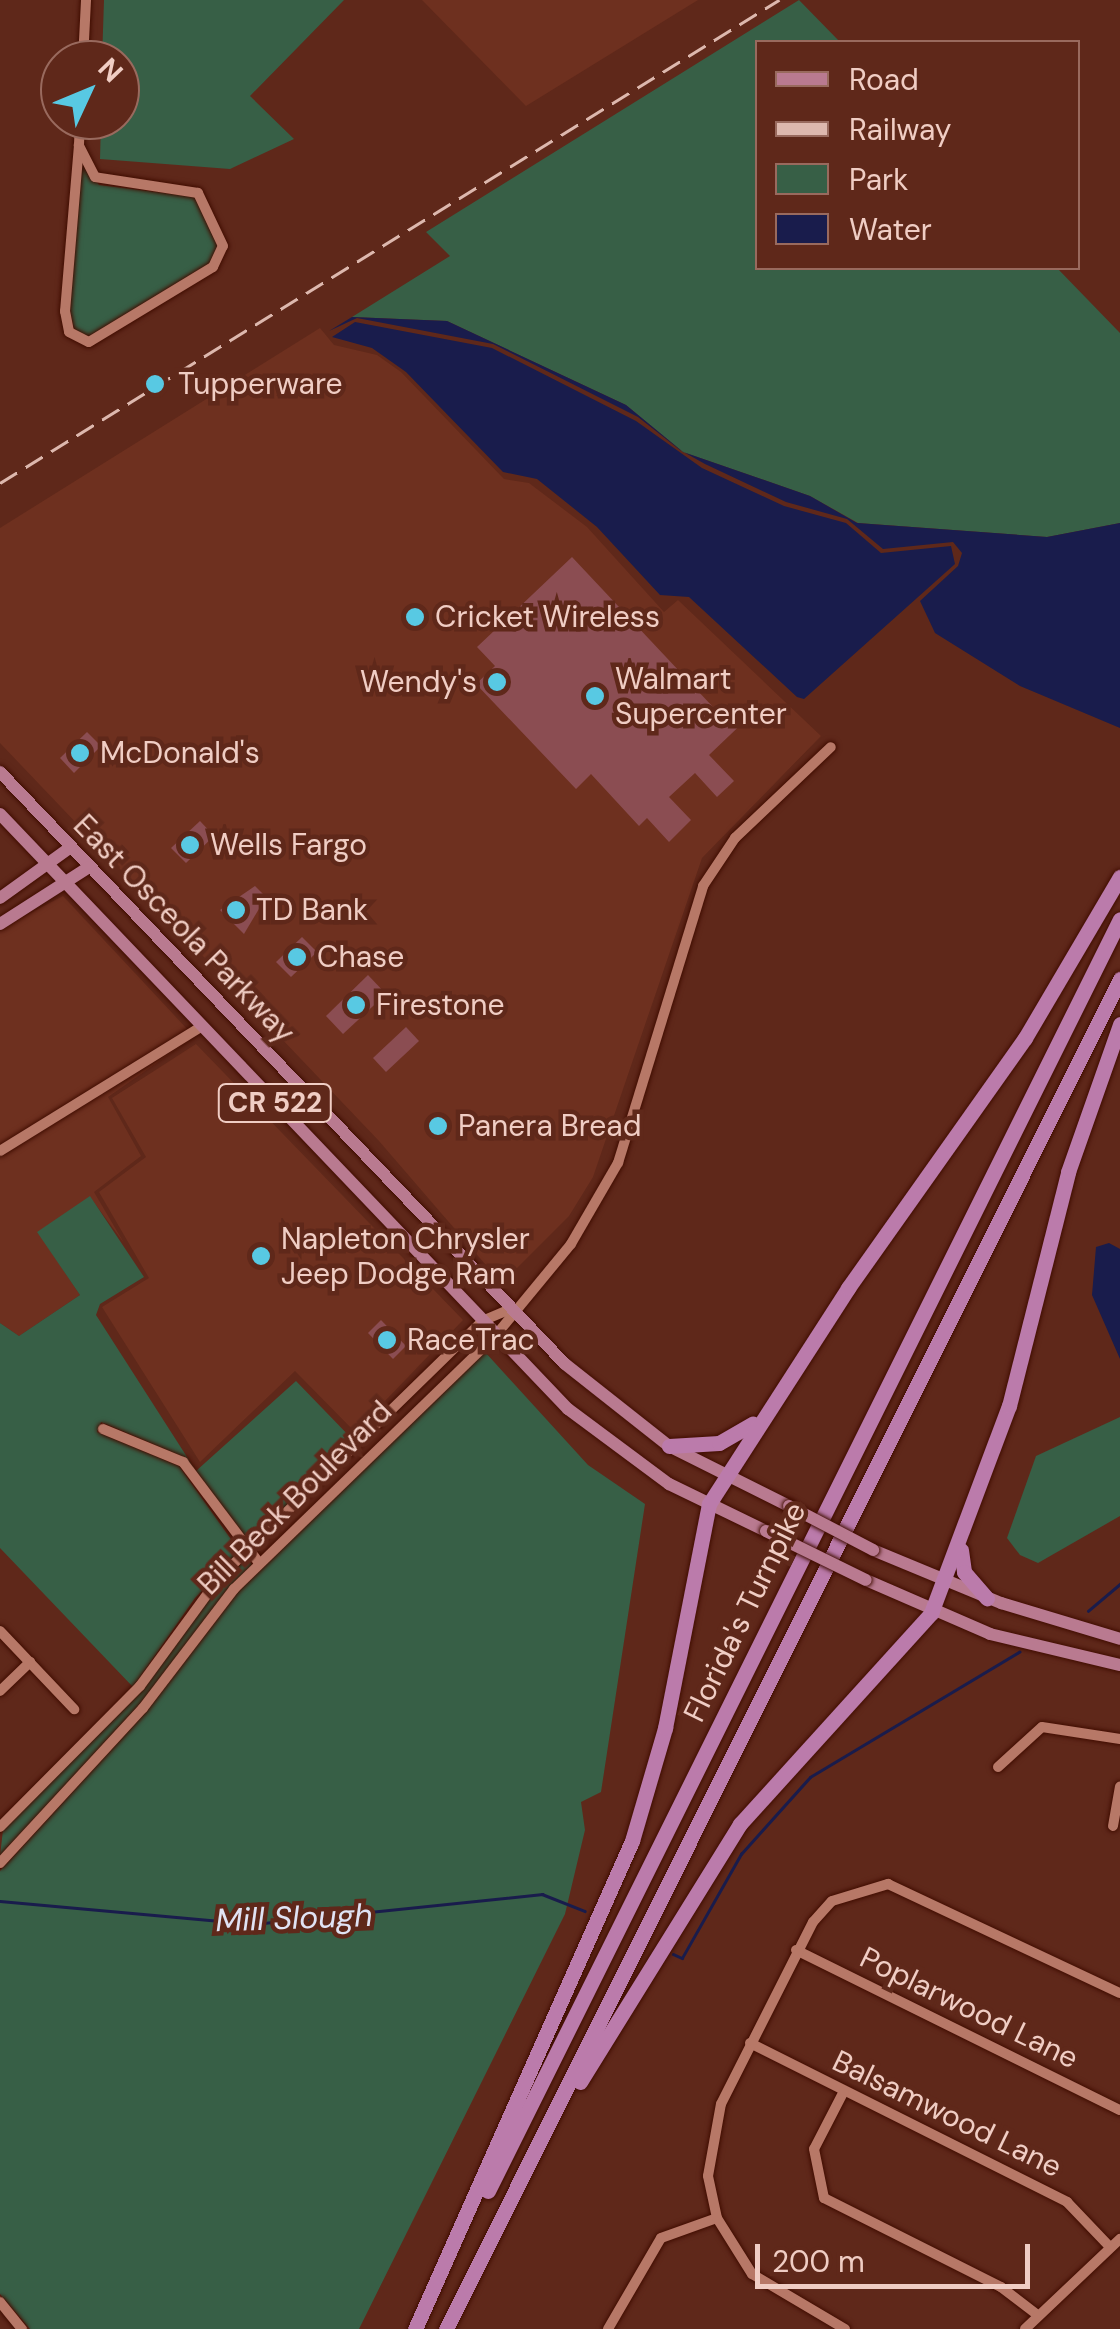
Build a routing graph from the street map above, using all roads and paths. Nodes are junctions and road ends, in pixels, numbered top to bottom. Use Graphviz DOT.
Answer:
graph roads {
  1 [pos="86,0"];
  2 [pos="84,40"];
  3 [pos="79,140"];
  4 [pos="79,145"];
  5 [pos="831,746"];
  6 [pos="0,772"];
  7 [pos="0,814"];
  8 [pos="71,847"];
  9 [pos="89,867"];
  10 [pos="50,868"];
  11 [pos="1120,878"];
  12 [pos="68,887"];
  13 [pos="0,898"];
  14 [pos="1120,918"];
  15 [pos="0,924"];
  16 [pos="1120,979"];
  17 [pos="1120,1024"];
  18 [pos="202,1026"];
  19 [pos="0,1151"];
  20 [pos="510,1308"];
  21 [pos="482,1321"];
  22 [pos="496,1335"];
  23 [pos="764,1414"];
  24 [pos="103,1428"];
  25 [pos="669,1446"];
  26 [pos="724,1474"];
  27 [pos="709,1504"];
  28 [pos="960,1541"];
  29 [pos="248,1551"];
  30 [pos="259,1563"];
  31 [pos="946,1582"];
  32 [pos="987,1598"];
  33 [pos="931,1613"];
  34 [pos="0,1631"];
  35 [pos="1120,1639"];
  36 [pos="30,1662"];
  37 [pos="1120,1665"];
  38 [pos="0,1691"];
  39 [pos="74,1709"];
  40 [pos="1120,1739"];
  41 [pos="998,1768"];
  42 [pos="1120,1787"];
  43 [pos="0,1826"];
  44 [pos="1113,1826"];
  45 [pos="0,1863"];
  46 [pos="796,1950"];
  47 [pos="1120,1994"];
  48 [pos="750,2043"];
  49 [pos="844,2091"];
  50 [pos="1120,2110"];
  51 [pos="536,2148"];
  52 [pos="717,2218"];
  53 [pos="1120,2239"];
  54 [pos="1109,2246"];
  55 [pos="0,2302"];
  56 [pos="1036,2313"];
  57 [pos="22,2329"];
  58 [pos="417,2329"];
  59 [pos="446,2329"];
  60 [pos="608,2329"];
  61 [pos="845,2329"];
  62 [pos="1025,2329"];
  1 -- 2 [label="street"];
  3 -- 4 [label="street"];
  4 -- 4 [label="street"];
  5 -- 20 [label="street, Bill Beck Boulevard"];
  6 -- 8 [label="main road, East Osceola Parkway / CR 522"];
  7 -- 10 [label="main road, East Osceola Parkway / CR 522"];
  8 -- 9 [label="main road, East Osceola Parkway / CR 522"];
  8 -- 10 [label="main road"];
  9 -- 12 [label="main road"];
  9 -- 20 [label="main road, East Osceola Parkway / CR 522"];
  10 -- 12 [label="main road, East Osceola Parkway / CR 522"];
  10 -- 13 [label="main road"];
  11 -- 23 [label="highway"];
  12 -- 15 [label="main road"];
  12 -- 18 [label="main road, East Osceola Parkway / CR 522"];
  14 -- 58 [label="highway, Florida's Turnpike"];
  16 -- 51 [label="highway, Florida's Turnpike"];
  17 -- 28 [label="highway"];
  18 -- 19 [label="street"];
  18 -- 21 [label="main road, East Osceola Parkway / CR 522"];
  20 -- 21 [label="street, Bill Beck Boulevard"];
  20 -- 22 [label="street, Bill Beck Boulevard"];
  20 -- 25 [label="main road, East Osceola Parkway / CR 522"];
  21 -- 22 [label="main road, East Osceola Parkway / CR 522"];
  21 -- 29 [label="street, Bill Beck Boulevard"];
  22 -- 27 [label="main road, East Osceola Parkway / CR 522"];
  22 -- 30 [label="street, Bill Beck Boulevard"];
  23 -- 25 [label="highway"];
  23 -- 26 [label="highway"];
  24 -- 29 [label="street"];
  25 -- 26 [label="main road, East Osceola Parkway / CR 522"];
  26 -- 27 [label="highway"];
  26 -- 31 [label="main road, East Osceola Parkway / CR 522, bridge"];
  27 -- 33 [label="main road, East Osceola Parkway / CR 522, bridge"];
  27 -- 58 [label="highway"];
  28 -- 31 [label="highway"];
  28 -- 32 [label="highway"];
  29 -- 30 [label="street"];
  29 -- 43 [label="street, Bill Beck Boulevard"];
  30 -- 45 [label="street, Bill Beck Boulevard"];
  31 -- 32 [label="main road, East Osceola Parkway / CR 522"];
  31 -- 33 [label="highway"];
  32 -- 35 [label="main road, East Osceola Parkway / CR 522"];
  33 -- 37 [label="main road, East Osceola Parkway / CR 522"];
  33 -- 51 [label="highway"];
  34 -- 36 [label="street"];
  36 -- 38 [label="street"];
  36 -- 39 [label="street"];
  40 -- 41 [label="street"];
  42 -- 44 [label="street"];
  46 -- 47 [label="street"];
  46 -- 48 [label="street"];
  46 -- 50 [label="street, Poplarwood Lane"];
  48 -- 49 [label="street, Balsamwood Lane"];
  48 -- 52 [label="street"];
  49 -- 54 [label="street, Balsamwood Lane"];
  49 -- 56 [label="street"];
  51 -- 59 [label="highway, Florida's Turnpike"];
  52 -- 60 [label="street"];
  52 -- 61 [label="street"];
  53 -- 54 [label="street"];
  54 -- 56 [label="street"];
  55 -- 57 [label="street"];
  56 -- 62 [label="street"];
}
